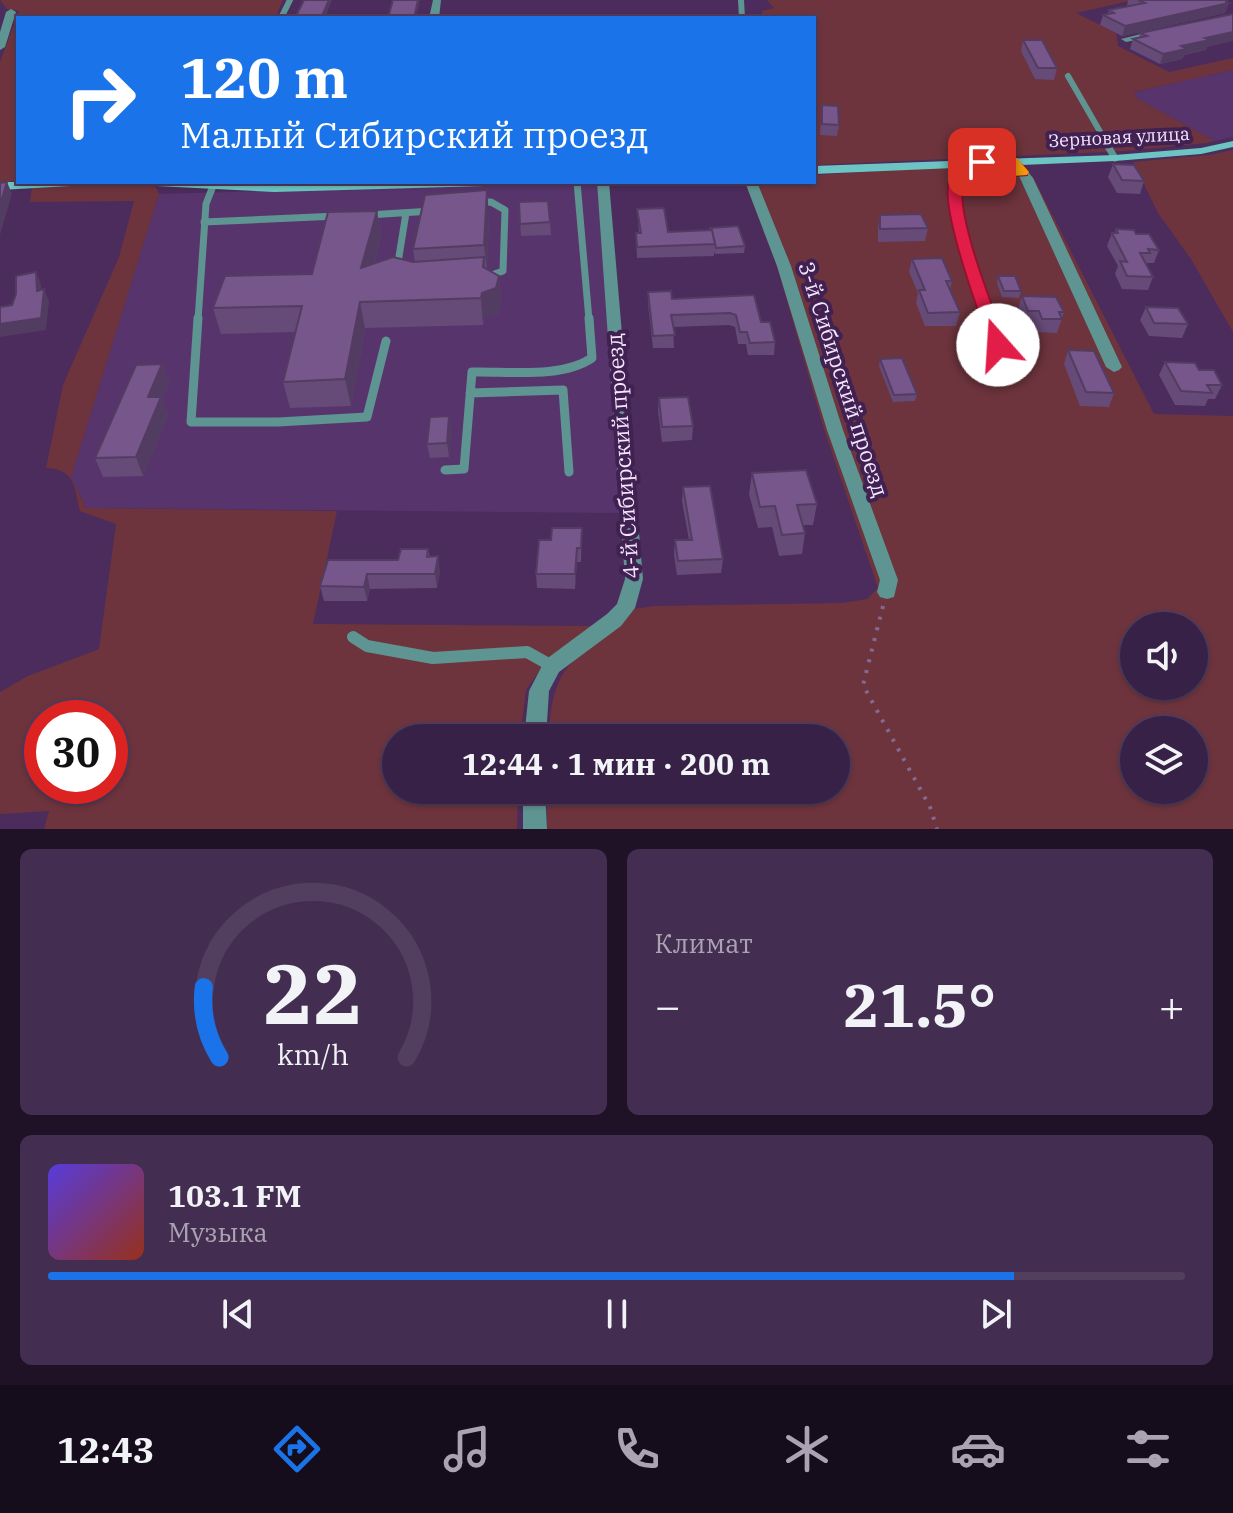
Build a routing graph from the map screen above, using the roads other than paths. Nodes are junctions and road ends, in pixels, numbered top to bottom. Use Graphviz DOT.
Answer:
graph roads {
  1 [pos="11,12"];
  2 [pos="1172,30"];
  3 [pos="1126,39"];
  4 [pos="0,47"];
  5 [pos="1068,76"];
  6 [pos="1233,144"];
  7 [pos="1115,158"];
  8 [pos="1017,166"];
  9 [pos="816,170"];
  10 [pos="35,184"];
  11 [pos="176,184"];
  12 [pos="211,184"];
  13 [pos="577,184"];
  14 [pos="603,184"];
  15 [pos="752,184"];
  16 [pos="0,186"];
  17 [pos="462,204"];
  18 [pos="438,209"];
  19 [pos="406,213"];
  20 [pos="359,215"];
  21 [pos="344,216"];
  22 [pos="204,222"];
  23 [pos="479,277"];
  24 [pos="405,280"];
  25 [pos="386,341"];
  26 [pos="998,345"];
  27 [pos="1114,367"];
  28 [pos="470,393"];
  29 [pos="445,470"];
  30 [pos="569,472"];
  31 [pos="887,592"];
  32 [pos="353,637"];
  33 [pos="552,666"];
  34 [pos="536,724"];
  35 [pos="534,804"];
  36 [pos="535,829"];
  1 -- 4 [label="street"];
  2 -- 3 [label="street"];
  5 -- 7 [label="lane"];
  6 -- 7 [label="street, Зерновая улица"];
  7 -- 8 [label="street, Зерновая улица"];
  8 -- 9 [label="street, Зерновая улица"];
  8 -- 26 [label="street"];
  8 -- 27 [label="street"];
  10 -- 16 [label="street"];
  11 -- 12 [label="street"];
  12 -- 22 [label="lane"];
  13 -- 28 [label="lane"];
  14 -- 33 [label="street, 4-й Сибирский проезд"];
  15 -- 31 [label="street, 3-й Сибирский проезд"];
  17 -- 23 [label="lane"];
  18 -- 19 [label="lane"];
  19 -- 20 [label="lane"];
  19 -- 24 [label="lane"];
  21 -- 22 [label="lane"];
  22 -- 25 [label="lane"];
  28 -- 29 [label="lane"];
  28 -- 30 [label="lane"];
  32 -- 33 [label="lane"];
  33 -- 34 [label="street"];
  35 -- 36 [label="street"];
}
